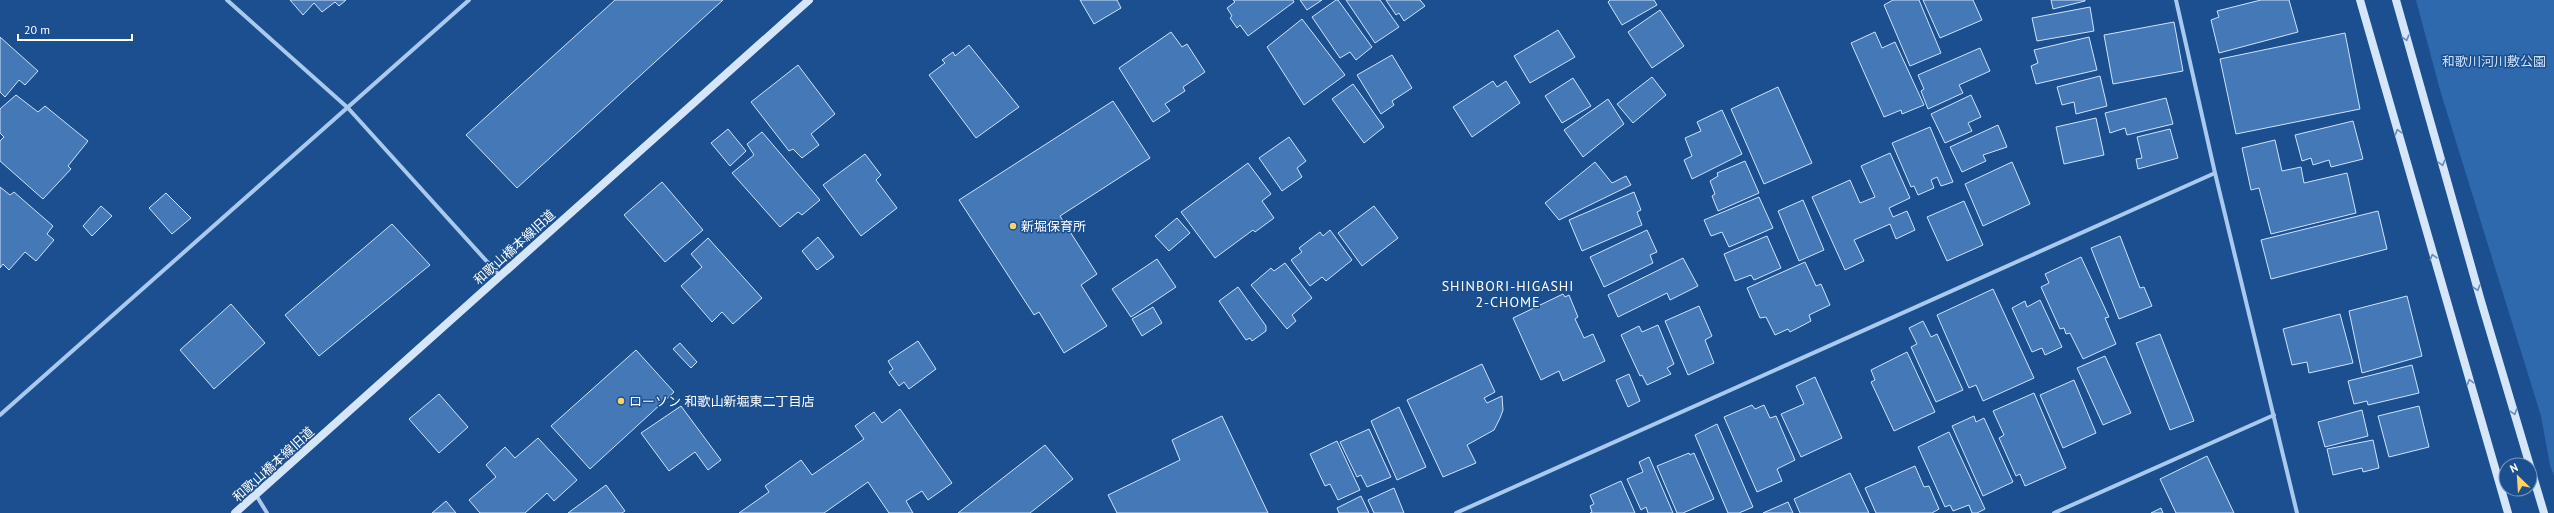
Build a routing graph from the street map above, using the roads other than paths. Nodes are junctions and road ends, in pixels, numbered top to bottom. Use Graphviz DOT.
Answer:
graph roads {
  1 [pos="226,0"];
  2 [pos="469,0"];
  3 [pos="809,0"];
  4 [pos="2176,0"];
  5 [pos="2360,0"];
  6 [pos="2396,0"];
  7 [pos="348,108"];
  8 [pos="2215,173"];
  9 [pos="500,276"];
  10 [pos="0,415"];
  11 [pos="2274,415"];
  12 [pos="256,495"];
  13 [pos="235,513"];
  14 [pos="267,513"];
  15 [pos="1456,513"];
  16 [pos="2054,513"];
  17 [pos="2297,513"];
  18 [pos="2508,513"];
  19 [pos="2544,513"];
  1 -- 7 [label="street"];
  2 -- 7 [label="street"];
  3 -- 9 [label="street, 和歌山橋本線旧道"];
  4 -- 8 [label="street"];
  18 -- 5 [label="street, one-way"];
  6 -- 19 [label="street, one-way"];
  7 -- 9 [label="street"];
  7 -- 10 [label="street"];
  8 -- 11 [label="street"];
  8 -- 15 [label="street"];
  9 -- 12 [label="street, 和歌山橋本線旧道"];
  11 -- 16 [label="street"];
  11 -- 17 [label="street"];
  12 -- 13 [label="street, 和歌山橋本線旧道"];
  12 -- 14 [label="street"];
}
